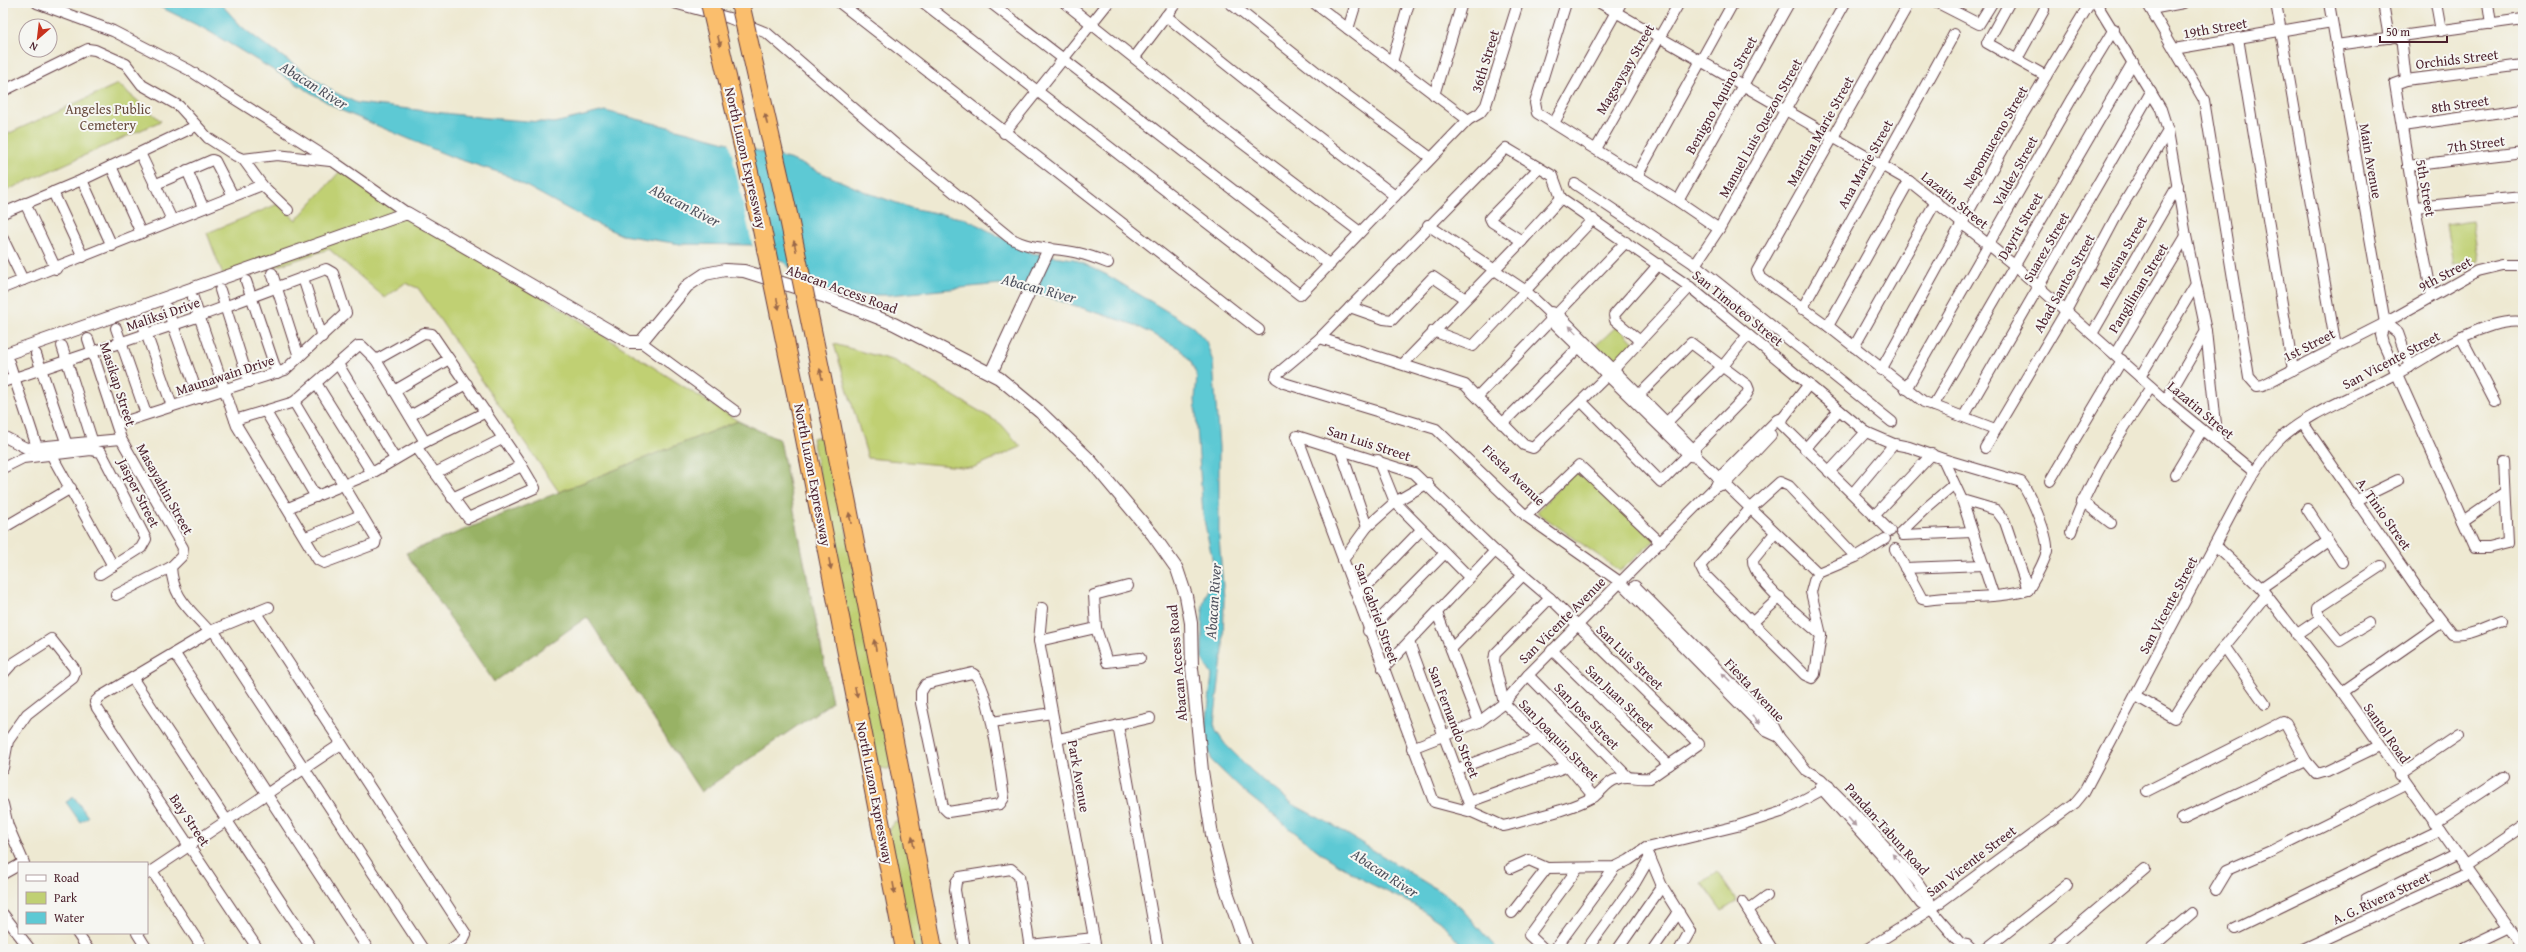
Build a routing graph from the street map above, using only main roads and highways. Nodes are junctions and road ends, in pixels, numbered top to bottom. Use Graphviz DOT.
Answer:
graph roads {
  1 [pos="710,3"];
  2 [pos="740,3"];
  3 [pos="905,949"];
  4 [pos="933,949"];
  1 -- 3 [label="highway, North Luzon Expressway, one-way, bridge"];
  4 -- 2 [label="highway, North Luzon Expressway, one-way, bridge"];
}
